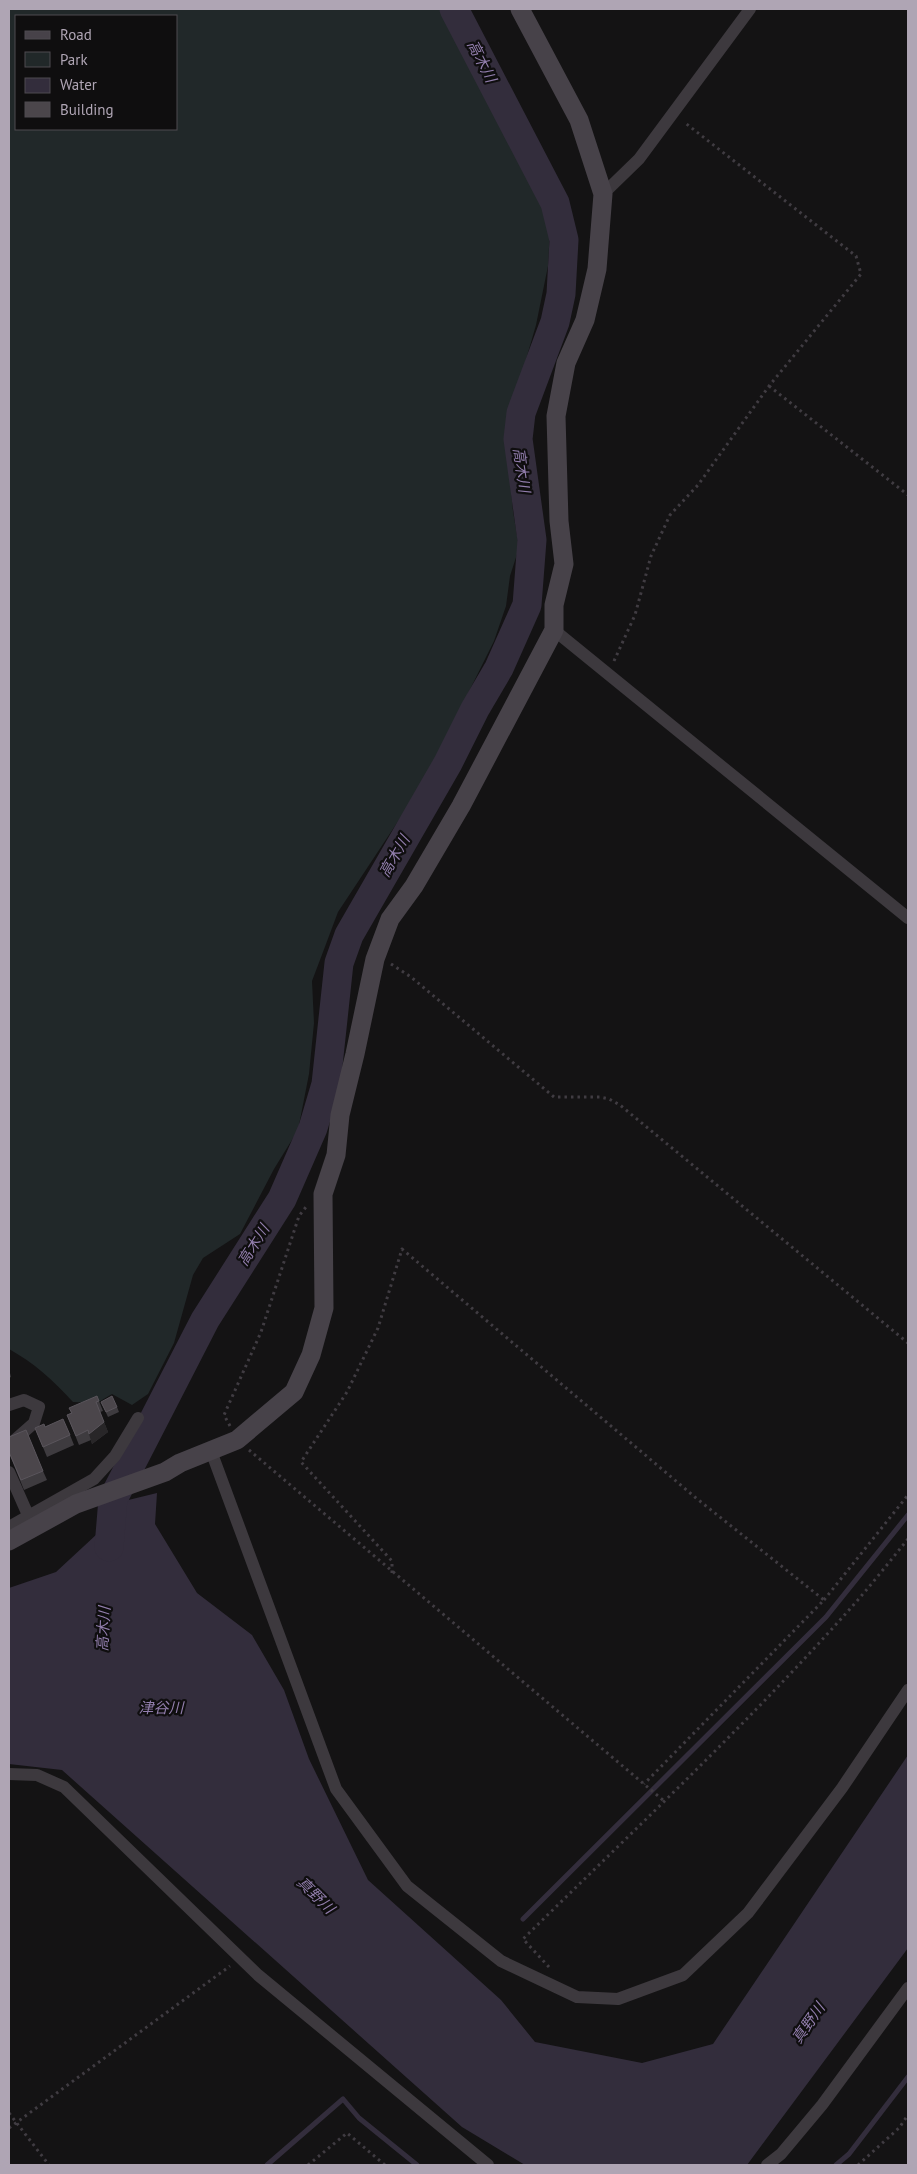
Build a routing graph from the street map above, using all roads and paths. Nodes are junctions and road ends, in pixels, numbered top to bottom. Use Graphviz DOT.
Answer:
graph roads {
  1 [pos="520,9"];
  2 [pos="750,9"];
  3 [pos="673,114"];
  4 [pos="603,194"];
  5 [pos="769,386"];
  6 [pos="908,495"];
  7 [pos="554,630"];
  8 [pos="608,672"];
  9 [pos="908,918"];
  10 [pos="375,959"];
  11 [pos="326,1184"];
  12 [pos="908,1343"];
  13 [pos="9,1405"];
  14 [pos="138,1418"];
  15 [pos="237,1440"];
  16 [pos="9,1445"];
  17 [pos="211,1451"];
  18 [pos="9,1472"];
  19 [pos="908,1495"];
  20 [pos="28,1515"];
  21 [pos="9,1527"];
  22 [pos="908,1539"];
  23 [pos="9,1541"];
  24 [pos="392,1573"];
  25 [pos="824,1600"];
  26 [pos="908,1690"];
  27 [pos="9,1774"];
  28 [pos="645,1785"];
  29 [pos="664,1801"];
  30 [pos="240,1958"];
  31 [pos="550,1968"];
  32 [pos="908,1988"];
  33 [pos="9,2113"];
  34 [pos="908,2115"];
  35 [pos="16,2122"];
  36 [pos="9,2128"];
  37 [pos="49,2165"];
  38 [pos="308,2165"];
  39 [pos="385,2165"];
  40 [pos="488,2165"];
  41 [pos="767,2165"];
  42 [pos="858,2165"];
  1 -- 4 [label="street"];
  2 -- 3 [label="street"];
  3 -- 4 [label="street"];
  3 -- 5 [label="path"];
  4 -- 7 [label="street"];
  5 -- 6 [label="path"];
  5 -- 8 [label="path"];
  7 -- 8 [label="street"];
  7 -- 10 [label="street"];
  8 -- 9 [label="street"];
  10 -- 11 [label="street"];
  10 -- 12 [label="path"];
  11 -- 15 [label="path"];
  11 -- 15 [label="street"];
  13 -- 16 [label="street"];
  14 -- 20 [label="street"];
  15 -- 17 [label="street"];
  15 -- 24 [label="path"];
  17 -- 23 [label="street"];
  17 -- 26 [label="street"];
  18 -- 20 [label="street"];
  19 -- 25 [label="path"];
  20 -- 21 [label="street"];
  22 -- 29 [label="path"];
  24 -- 25 [label="path"];
  24 -- 28 [label="path"];
  25 -- 28 [label="path"];
  27 -- 30 [label="street"];
  28 -- 29 [label="path"];
  29 -- 31 [label="path"];
  30 -- 35 [label="path"];
  30 -- 40 [label="street"];
  32 -- 41 [label="street"];
  33 -- 35 [label="path"];
  34 -- 42 [label="path"];
  35 -- 36 [label="path"];
  35 -- 37 [label="path"];
  38 -- 39 [label="path"];
}
